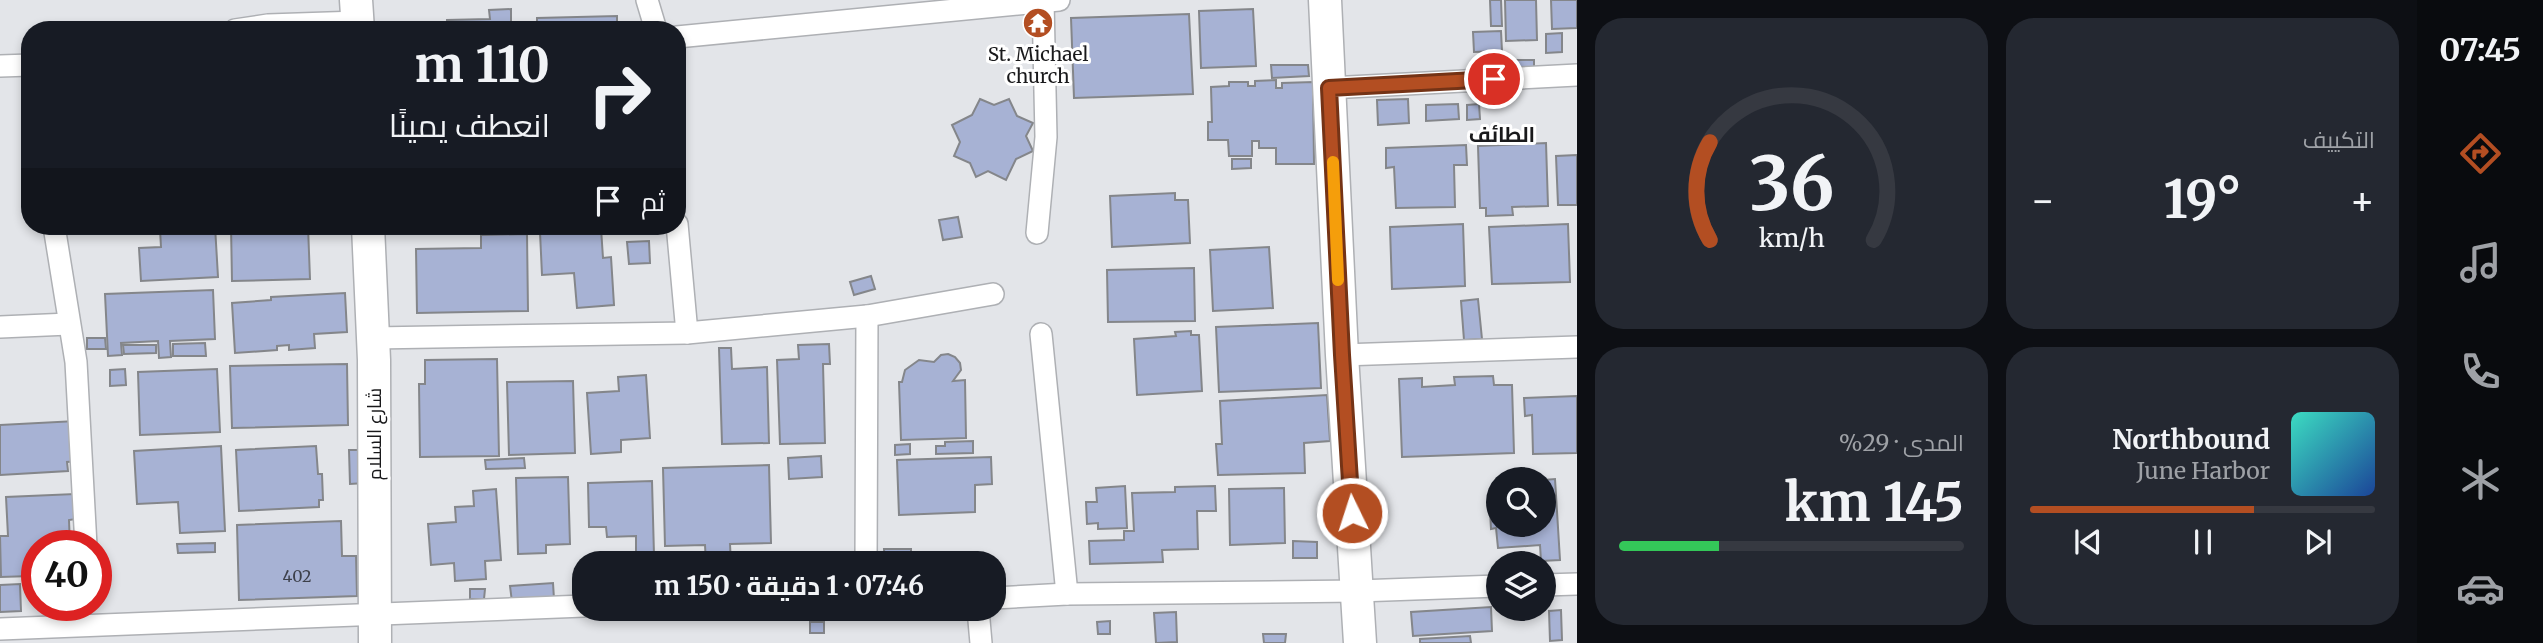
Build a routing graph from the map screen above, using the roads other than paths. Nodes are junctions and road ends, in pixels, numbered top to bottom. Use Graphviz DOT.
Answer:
graph roads {
  1 [pos="648,0"];
  2 [pos="1325,0"];
  3 [pos="1051,1"];
  4 [pos="357,17"];
  5 [pos="317,21"];
  6 [pos="654,21"];
  7 [pos="686,36"];
  8 [pos="21,65"];
  9 [pos="0,66"];
  10 [pos="1577,75"];
  11 [pos="1329,88"];
  12 [pos="1037,233"];
  13 [pos="55,235"];
  14 [pos="368,235"];
  15 [pos="678,235"];
  16 [pos="993,294"];
  17 [pos="867,316"];
  18 [pos="69,324"];
  19 [pos="0,327"];
  20 [pos="687,333"];
  21 [pos="1041,334"];
  22 [pos="373,338"];
  23 [pos="1577,347"];
  24 [pos="1342,355"];
  25 [pos="85,530"];
  26 [pos="866,551"];
  27 [pos="1577,584"];
  28 [pos="1556,585"];
  29 [pos="1486,586"];
  30 [pos="1358,591"];
  31 [pos="1067,594"];
  32 [pos="1006,597"];
  33 [pos="572,607"];
  34 [pos="112,616"];
  35 [pos="51,621"];
  36 [pos="979,621"];
  37 [pos="375,628"];
  38 [pos="0,629"];
  39 [pos="981,643"];
  40 [pos="1360,643"];
  1 -- 6 [label="street"];
  2 -- 11 [label="street"];
  3 -- 7 [label="street"];
  3 -- 12 [label="street"];
  4 -- 5 [label="street"];
  8 -- 9 [label="street"];
  10 -- 11 [label="street"];
  11 -- 24 [label="street"];
  13 -- 18 [label="street"];
  14 -- 22 [label="street, شارع السلام"];
  15 -- 20 [label="street"];
  16 -- 17 [label="street"];
  17 -- 20 [label="street"];
  17 -- 26 [label="street"];
  18 -- 19 [label="street"];
  18 -- 25 [label="street"];
  20 -- 22 [label="street"];
  21 -- 31 [label="street"];
  22 -- 37 [label="street, شارع السلام"];
  23 -- 24 [label="street"];
  24 -- 30 [label="street"];
  27 -- 28 [label="street"];
  29 -- 30 [label="street"];
  30 -- 31 [label="street"];
  30 -- 40 [label="street"];
  31 -- 32 [label="street"];
  33 -- 37 [label="street"];
  34 -- 37 [label="street"];
  35 -- 38 [label="street"];
  36 -- 39 [label="street"];
}
